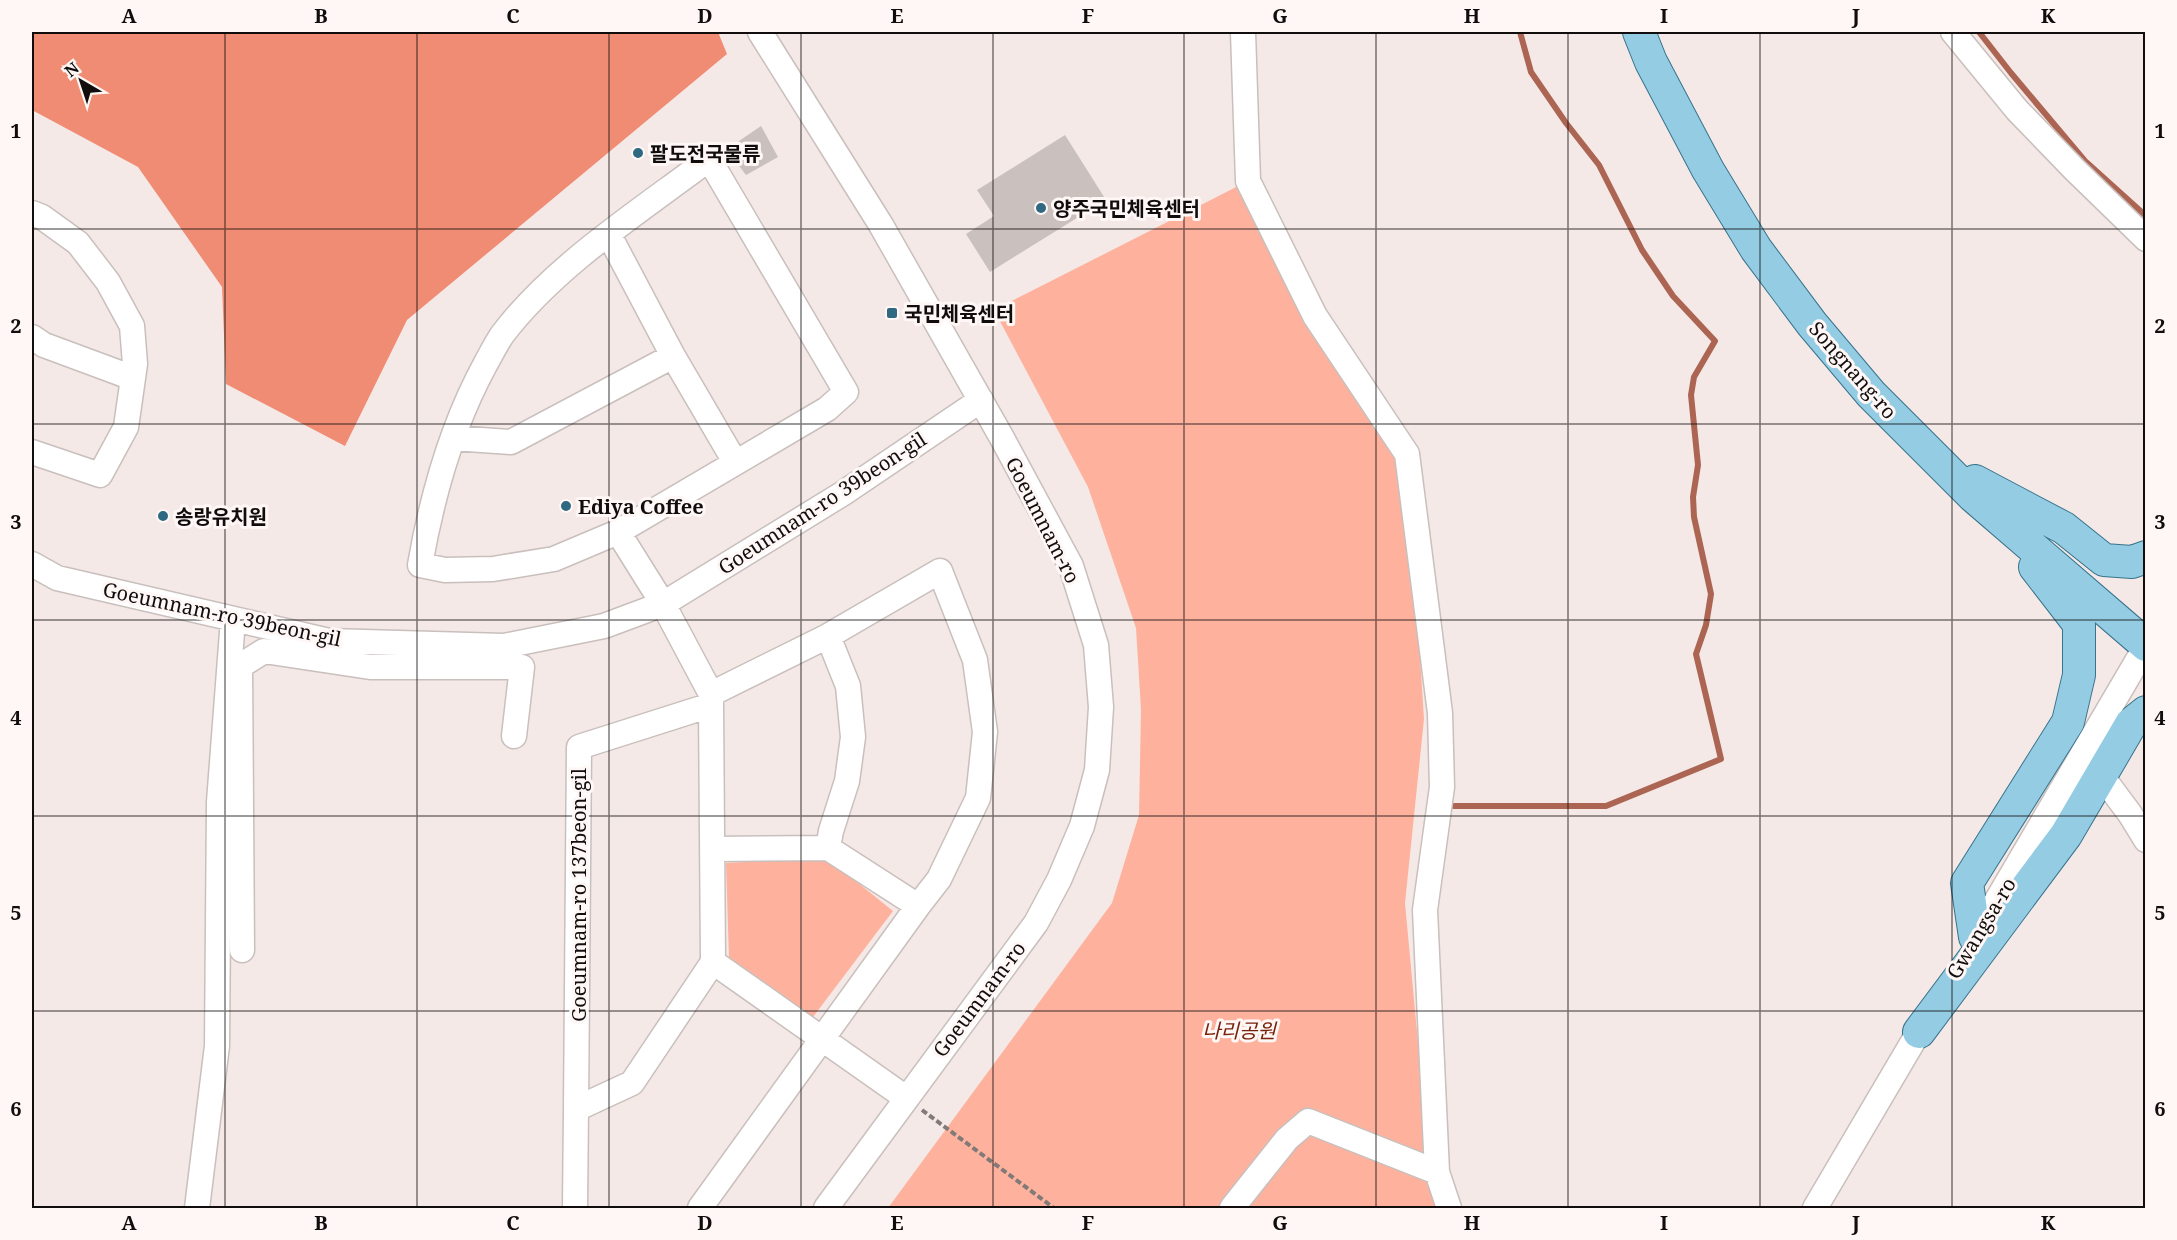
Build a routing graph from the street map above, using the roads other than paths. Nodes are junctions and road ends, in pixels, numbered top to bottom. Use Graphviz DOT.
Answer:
graph roads {
  1 [pos="760,32"];
  2 [pos="1243,32"];
  3 [pos="1639,32"];
  4 [pos="1953,32"];
  5 [pos="32,213"];
  6 [pos="609,235"];
  7 [pos="2145,238"];
  8 [pos="32,338"];
  9 [pos="673,356"];
  10 [pos="133,378"];
  11 [pos="981,400"];
  12 [pos="453,438"];
  13 [pos="32,452"];
  14 [pos="735,462"];
  15 [pos="1940,463"];
  16 [pos="1996,516"];
  17 [pos="618,532"];
  18 [pos="2145,557"];
  19 [pos="32,564"];
  20 [pos="663,604"];
  21 [pos="233,619"];
  22 [pos="828,636"];
  23 [pos="2145,646"];
  24 [pos="711,699"];
  25 [pos="2145,712"];
  26 [pos="514,736"];
  27 [pos="2101,775"];
  28 [pos="2145,840"];
  29 [pos="828,848"];
  30 [pos="712,849"];
  31 [pos="918,906"];
  32 [pos="1975,937"];
  33 [pos="242,950"];
  34 [pos="713,962"];
  35 [pos="1919,1032"];
  36 [pos="823,1039"];
  37 [pos="906,1098"];
  38 [pos="576,1108"];
  39 [pos="1437,1172"];
  40 [pos="197,1209"];
  41 [pos="575,1209"];
  42 [pos="700,1209"];
  43 [pos="826,1209"];
  44 [pos="1233,1209"];
  45 [pos="1449,1209"];
  46 [pos="1815,1209"];
  1 -- 11 [label="street, Goeumnam-ro"];
  2 -- 39 [label="street"];
  3 -- 15 [label="main road, Songnang-ro"];
  4 -- 7 [label="street"];
  5 -- 10 [label="street"];
  6 -- 9 [label="street"];
  6 -- 12 [label="street"];
  6 -- 14 [label="street"];
  8 -- 10 [label="street"];
  9 -- 12 [label="street"];
  9 -- 14 [label="street"];
  10 -- 13 [label="street"];
  11 -- 20 [label="street, Goeumnam-ro 39beon-gil"];
  11 -- 37 [label="street, Goeumnam-ro"];
  12 -- 17 [label="street"];
  14 -- 17 [label="street"];
  15 -- 16 [label="main road, Songnang-ro"];
  15 -- 18 [label="main road"];
  16 -- 23 [label="main road, Songnang-ro"];
  16 -- 32 [label="main road"];
  17 -- 20 [label="street"];
  19 -- 21 [label="street, Goeumnam-ro 39beon-gil"];
  20 -- 21 [label="street, Goeumnam-ro 39beon-gil"];
  20 -- 24 [label="street"];
  21 -- 40 [label="street"];
  22 -- 24 [label="street, Goeumnam-ro 137beon-gil"];
  22 -- 29 [label="street"];
  22 -- 31 [label="street, Goeumnam-ro 137beon-gil"];
  23 -- 32 [label="street, Gwangsa-ro"];
  24 -- 30 [label="street"];
  24 -- 38 [label="street, Goeumnam-ro 137beon-gil"];
  25 -- 27 [label="main road"];
  26 -- 33 [label="street"];
  27 -- 28 [label="street"];
  27 -- 35 [label="main road"];
  29 -- 30 [label="street"];
  29 -- 31 [label="street"];
  30 -- 34 [label="street"];
  31 -- 36 [label="street, Goeumnam-ro 137beon-gil"];
  32 -- 35 [label="street, Gwangsa-ro"];
  34 -- 36 [label="street"];
  34 -- 38 [label="street"];
  35 -- 46 [label="street, Gwangsa-ro"];
  36 -- 37 [label="street"];
  36 -- 42 [label="street, Goeumnam-ro 137beon-gil"];
  37 -- 43 [label="street, Goeumnam-ro"];
  38 -- 41 [label="street, Goeumnam-ro 137beon-gil"];
  39 -- 44 [label="street"];
  39 -- 45 [label="street"];
}
